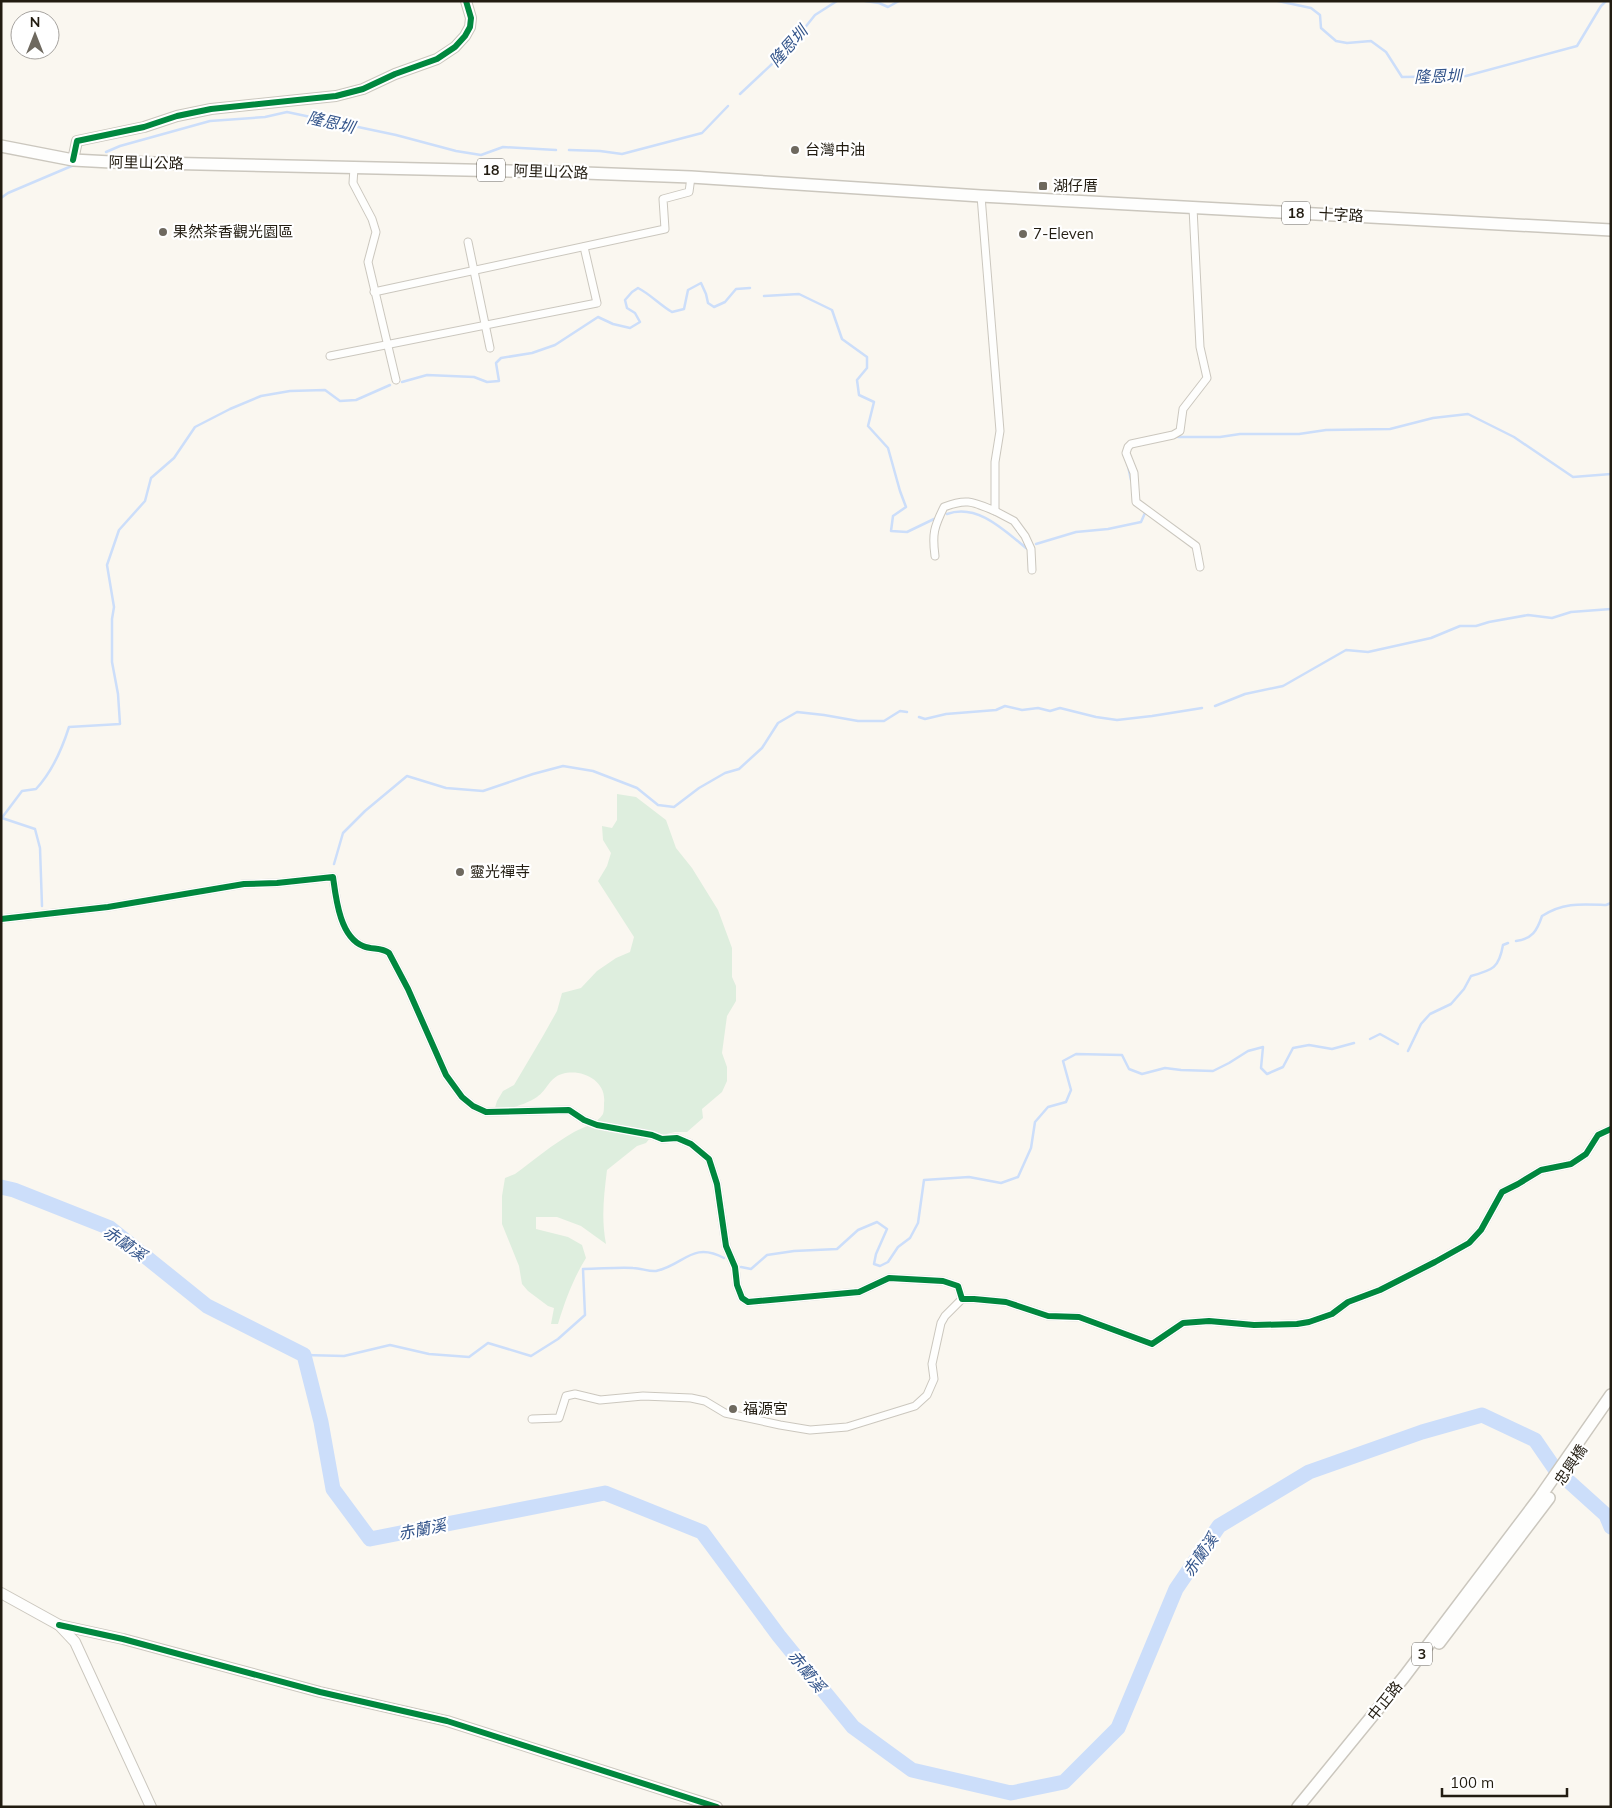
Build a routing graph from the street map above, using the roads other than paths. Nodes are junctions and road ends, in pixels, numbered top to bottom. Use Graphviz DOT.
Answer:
graph roads {
  1 [pos="466,1"];
  2 [pos="1,146"];
  3 [pos="73,160"];
  4 [pos="354,168"];
  5 [pos="691,177"];
  6 [pos="981,196"];
  7 [pos="1193,208"];
  8 [pos="1611,230"];
  9 [pos="468,242"];
  10 [pos="584,247"];
  11 [pos="474,270"];
  12 [pos="374,292"];
  13 [pos="485,326"];
  14 [pos="388,345"];
  15 [pos="490,348"];
  16 [pos="330,356"];
  17 [pos="396,380"];
  18 [pos="995,511"];
  19 [pos="935,556"];
  20 [pos="1200,566"];
  21 [pos="1032,570"];
  22 [pos="1,919"];
  23 [pos="1611,1129"];
  24 [pos="962,1300"];
  25 [pos="1611,1395"];
  26 [pos="1611,1408"];
  27 [pos="532,1419"];
  28 [pos="1592,1428"];
  29 [pos="1544,1499"];
  30 [pos="1,1593"];
  31 [pos="59,1625"];
  32 [pos="151,1807"];
  33 [pos="717,1807"];
  34 [pos="1298,1807"];
  35 [pos="1308,1807"];
  1 -- 3 [label="street"];
  2 -- 3 [label="main road, 阿里山公路 / 18"];
  3 -- 4 [label="main road, 阿里山公路 / 18"];
  4 -- 5 [label="main road, 阿里山公路 / 18"];
  4 -- 12 [label="street"];
  5 -- 6 [label="main road, 阿里山公路 / 18"];
  5 -- 10 [label="street"];
  6 -- 7 [label="main road, 十字路 / 18"];
  6 -- 18 [label="street"];
  7 -- 8 [label="main road, 十字路 / 18"];
  7 -- 20 [label="street"];
  9 -- 11 [label="street"];
  10 -- 11 [label="street"];
  10 -- 13 [label="street"];
  11 -- 12 [label="street"];
  11 -- 13 [label="street"];
  12 -- 14 [label="street"];
  13 -- 14 [label="street"];
  13 -- 15 [label="street"];
  14 -- 16 [label="street"];
  14 -- 17 [label="street"];
  18 -- 19 [label="street"];
  18 -- 21 [label="street"];
  22 -- 24 [label="street"];
  23 -- 24 [label="street"];
  24 -- 27 [label="street"];
  25 -- 28 [label="main road, 3"];
  26 -- 28 [label="main road, 3"];
  28 -- 29 [label="main road, 忠興橋 / 3"];
  29 -- 34 [label="main road, 中正路 / 3"];
  29 -- 35 [label="main road, 中正路 / 3"];
  30 -- 31 [label="street"];
  31 -- 32 [label="street"];
  31 -- 33 [label="street"];
}
